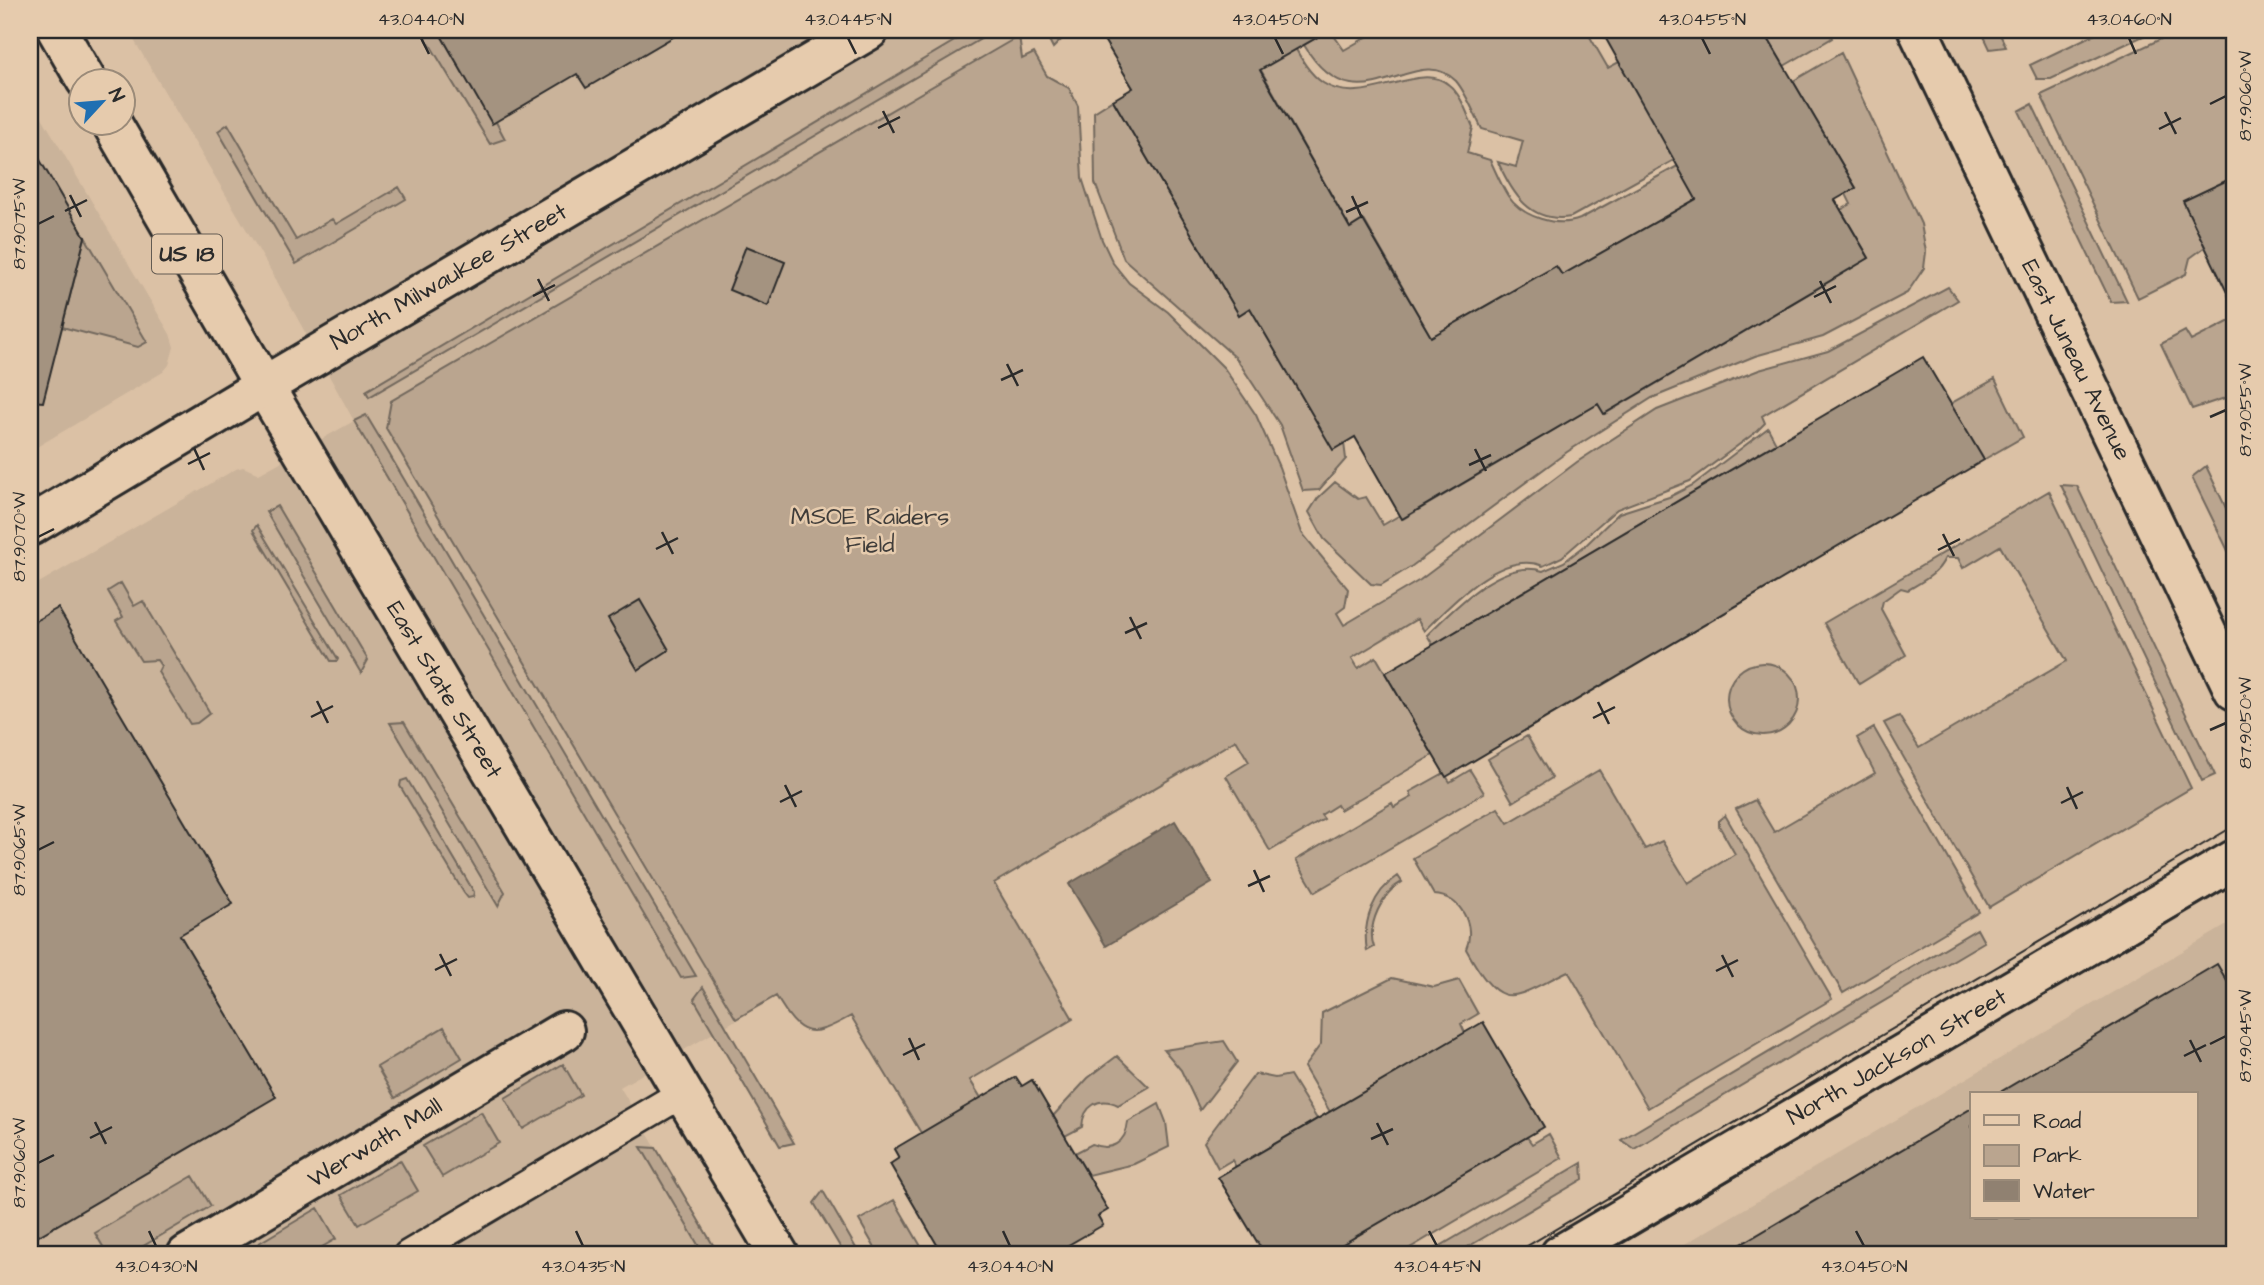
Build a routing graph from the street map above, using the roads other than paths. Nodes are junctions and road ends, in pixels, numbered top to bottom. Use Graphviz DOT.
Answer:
graph roads {
  1 [pos="57,30"];
  2 [pos="869,30"];
  3 [pos="1918,30"];
  4 [pos="78,66"];
  5 [pos="119,136"];
  6 [pos="264,386"];
  7 [pos="30,526"];
  8 [pos="2234,690"];
  9 [pos="2234,860"];
  10 [pos="564,1031"];
  11 [pos="683,1093"];
  12 [pos="187,1255"];
  13 [pos="408,1255"];
  14 [pos="779,1255"];
  15 [pos="1560,1255"];
  1 -- 4 [label="street"];
  2 -- 6 [label="street, North Milwaukee Street"];
  3 -- 8 [label="street, East Juneau Avenue"];
  5 -- 6 [label="street, East State Street / US 18"];
  6 -- 7 [label="street, North Milwaukee Street"];
  6 -- 11 [label="street, East State Street"];
  9 -- 15 [label="street, North Jackson Street"];
  10 -- 12 [label="street, Werwath Mall"];
  11 -- 13 [label="lane"];
  11 -- 14 [label="street, East State Street"];
}
